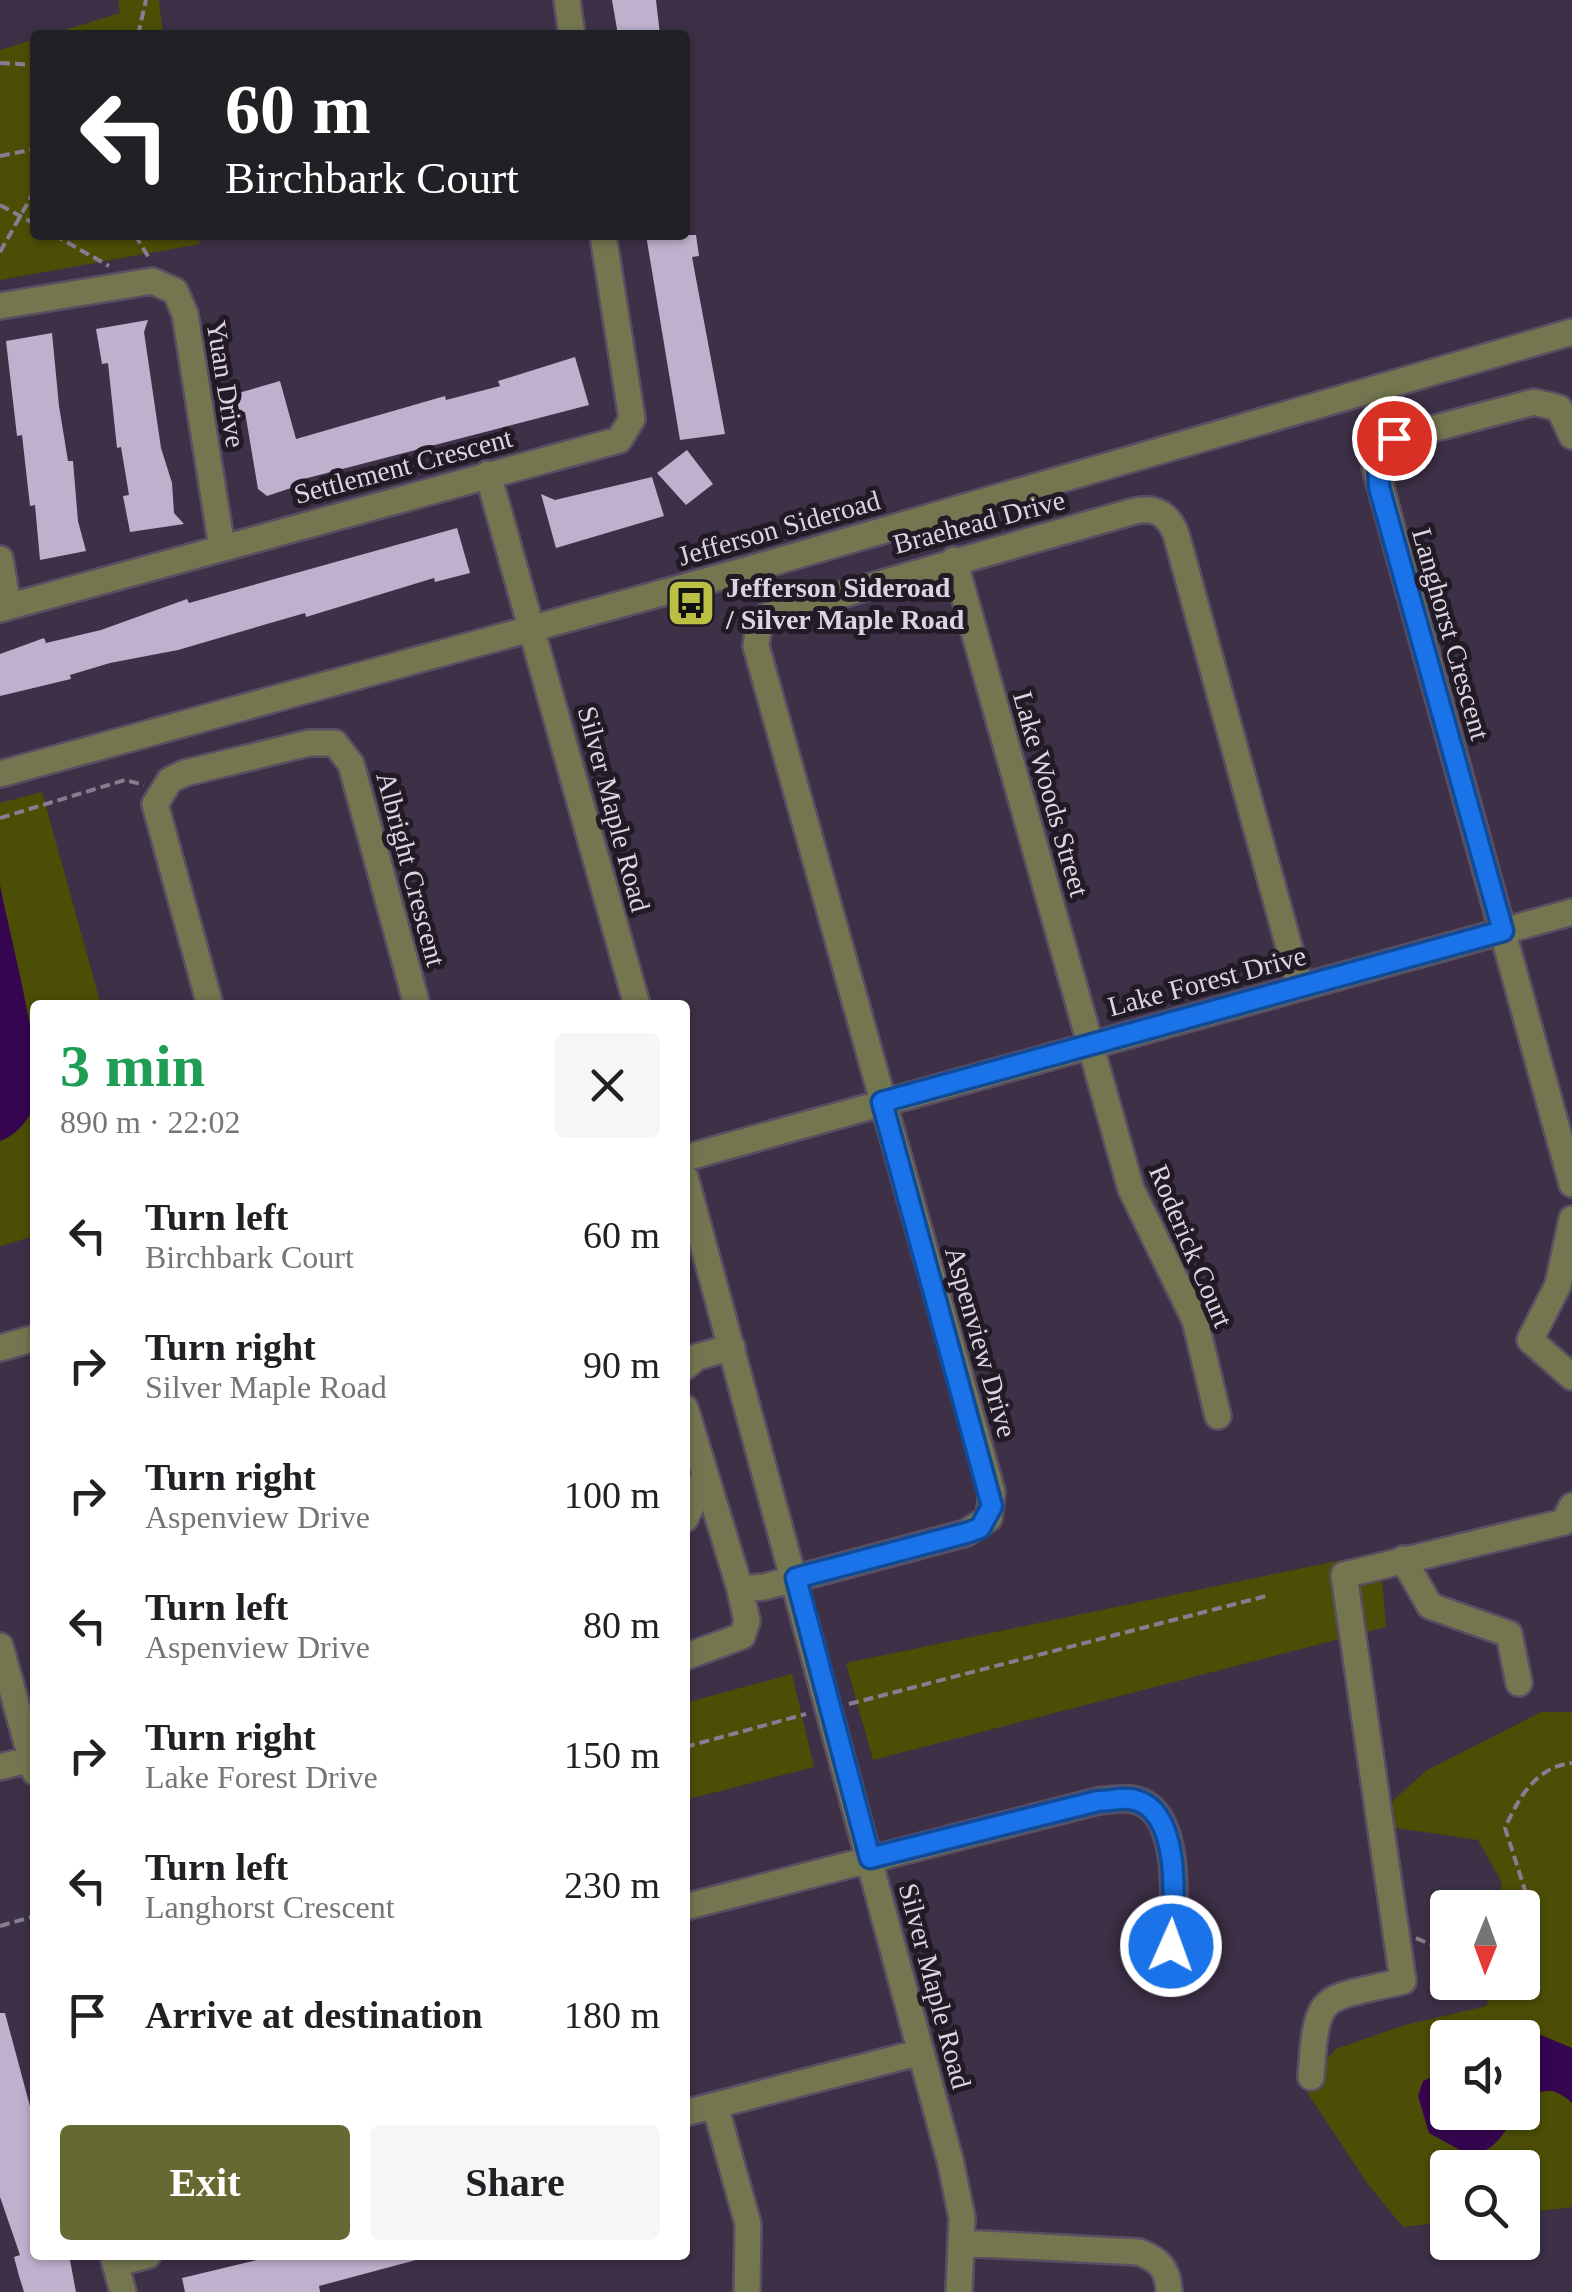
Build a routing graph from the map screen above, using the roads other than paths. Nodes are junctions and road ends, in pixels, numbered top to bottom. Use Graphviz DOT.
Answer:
graph roads {
  1 [pos="567,0"];
  2 [pos="571,30"];
  3 [pos="604,240"];
  4 [pos="0,306"];
  5 [pos="1572,332"];
  6 [pos="1572,436"];
  7 [pos="488,474"];
  8 [pos="222,548"];
  9 [pos="0,559"];
  10 [pos="954,560"];
  11 [pos="4,608"];
  12 [pos="533,630"];
  13 [pos="0,774"];
  14 [pos="1572,912"];
  15 [pos="1503,931"];
  16 [pos="1300,986"];
  17 [pos="209,1000"];
  18 [pos="416,1000"];
  19 [pos="636,1000"];
  20 [pos="1089,1044"];
  21 [pos="882,1102"];
  22 [pos="690,1157"];
  23 [pos="1572,1184"];
  24 [pos="690,1195"];
  25 [pos="1572,1219"];
  26 [pos="30,1339"];
  27 [pos="732,1347"];
  28 [pos="0,1348"];
  29 [pos="690,1363"];
  30 [pos="1572,1377"];
  31 [pos="1218,1416"];
  32 [pos="690,1425"];
  33 [pos="705,1476"];
  34 [pos="1572,1506"];
  35 [pos="690,1508"];
  36 [pos="1403,1559"];
  37 [pos="796,1578"];
  38 [pos="740,1589"];
  39 [pos="0,1646"];
  40 [pos="690,1655"];
  41 [pos="1519,1682"];
  42 [pos="30,1755"];
  43 [pos="30,1766"];
  44 [pos="0,1767"];
  45 [pos="870,1858"];
  46 [pos="690,1906"];
  47 [pos="1168,1976"];
  48 [pos="921,2052"];
  49 [pos="1311,2078"];
  50 [pos="715,2105"];
  51 [pos="690,2112"];
  52 [pos="961,2244"];
  53 [pos="114,2260"];
  54 [pos="123,2292"];
  55 [pos="747,2292"];
  56 [pos="959,2292"];
  57 [pos="1169,2292"];
  1 -- 2 [label="street"];
  3 -- 7 [label="street, Settlement Crescent"];
  4 -- 8 [label="street, Yuan Drive"];
  5 -- 12 [label="street, Jefferson Sideroad"];
  6 -- 15 [label="street, Langhorst Crescent"];
  7 -- 8 [label="street, Settlement Crescent"];
  7 -- 12 [label="street, Silver Maple Road"];
  8 -- 11 [label="street, Settlement Crescent"];
  9 -- 11 [label="street"];
  10 -- 16 [label="street, Braehead Drive"];
  10 -- 20 [label="street, Lake Woods Street"];
  10 -- 21 [label="street, Braehead Drive"];
  12 -- 13 [label="street, Jefferson Sideroad"];
  12 -- 19 [label="street, Silver Maple Road"];
  14 -- 15 [label="street, Lake Forest Drive"];
  15 -- 16 [label="street, Lake Forest Drive"];
  15 -- 23 [label="street"];
  16 -- 20 [label="street, Lake Forest Drive"];
  17 -- 18 [label="street, Albright Crescent"];
  20 -- 21 [label="street, Lake Forest Drive"];
  20 -- 31 [label="street, Roderick Court"];
  21 -- 22 [label="street, Lake Forest Drive"];
  21 -- 37 [label="street, Aspenview Drive"];
  24 -- 27 [label="street, Silver Maple Road"];
  25 -- 30 [label="street"];
  26 -- 28 [label="street"];
  27 -- 29 [label="street"];
  27 -- 37 [label="street, Silver Maple Road"];
  32 -- 33 [label="street"];
  33 -- 35 [label="street"];
  33 -- 38 [label="street"];
  34 -- 36 [label="street"];
  36 -- 41 [label="street"];
  36 -- 49 [label="street"];
  37 -- 38 [label="street, Aspenview Drive"];
  37 -- 45 [label="street, Silver Maple Road"];
  38 -- 40 [label="street"];
  39 -- 42 [label="street"];
  43 -- 44 [label="street"];
  45 -- 46 [label="street"];
  45 -- 47 [label="street"];
  45 -- 48 [label="street, Silver Maple Road"];
  48 -- 50 [label="street"];
  48 -- 52 [label="street, Silver Maple Road"];
  50 -- 51 [label="street"];
  50 -- 55 [label="street"];
  52 -- 56 [label="street, Silver Maple Road"];
  52 -- 57 [label="street"];
  53 -- 54 [label="street"];
}
